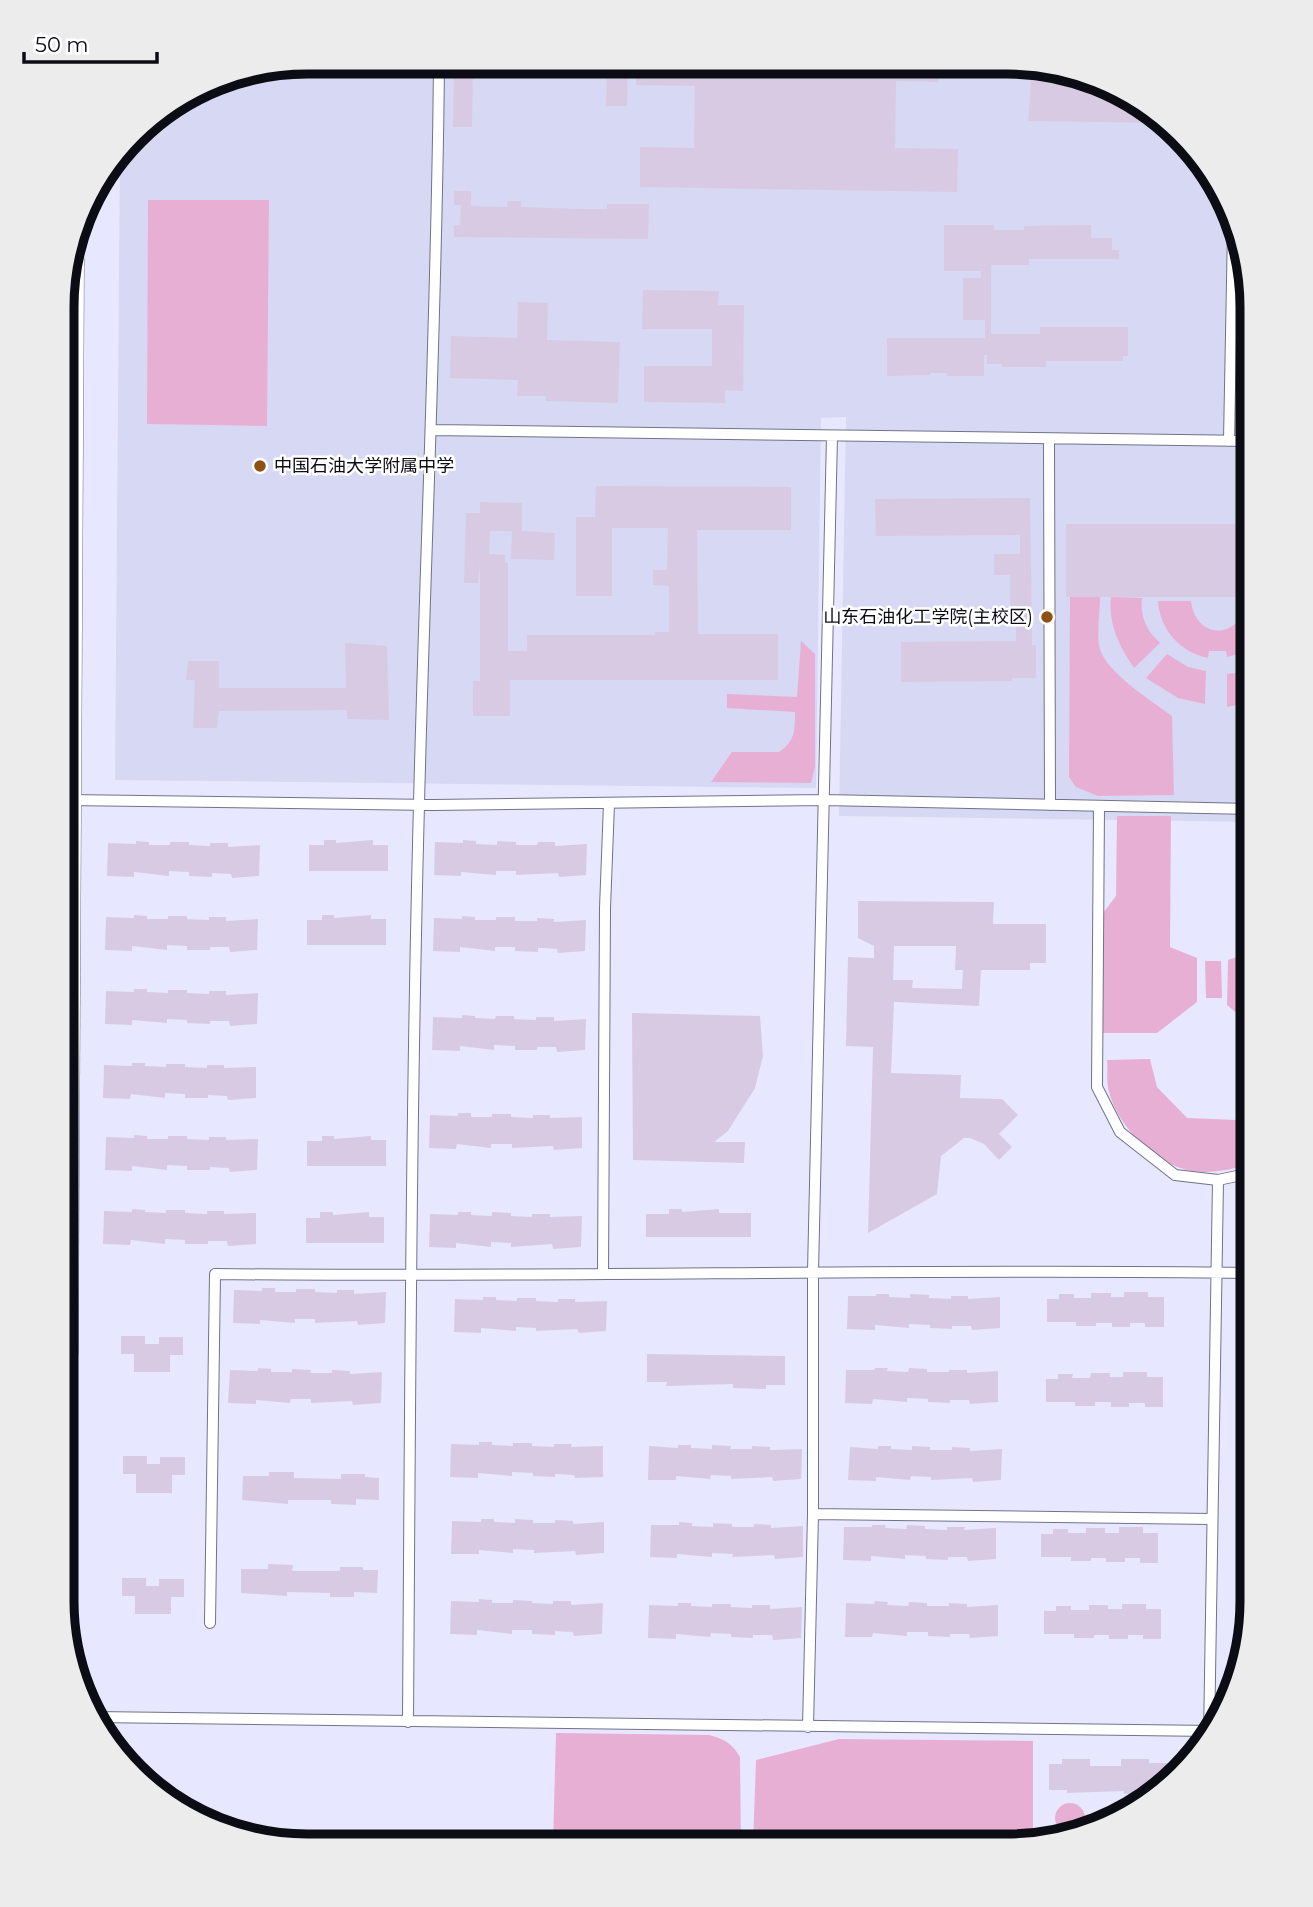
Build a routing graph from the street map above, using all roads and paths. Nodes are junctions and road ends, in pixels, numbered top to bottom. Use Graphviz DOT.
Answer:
graph roads {
  1 [pos="439,74"];
  2 [pos="1233,252"];
  3 [pos="431,430"];
  4 [pos="831,436"];
  5 [pos="1049,439"];
  6 [pos="1229,441"];
  7 [pos="1240,441"];
  8 [pos="74,800"];
  9 [pos="824,800"];
  10 [pos="609,804"];
  11 [pos="419,805"];
  12 [pos="1050,805"];
  13 [pos="1099,806"];
  14 [pos="1240,809"];
  15 [pos="1239,1175"];
  16 [pos="1218,1180"];
  17 [pos="813,1272"];
  18 [pos="1216,1273"];
  19 [pos="1239,1273"];
  20 [pos="603,1274"];
  21 [pos="410,1276"];
  22 [pos="813,1514"];
  23 [pos="1212,1519"];
  24 [pos="211,1623"];
  25 [pos="1210,1712"];
  26 [pos="106,1717"];
  27 [pos="408,1722"];
  28 [pos="808,1727"];
  29 [pos="1198,1733"];
  1 -- 3 [label="lane"];
  2 -- 6 [label="lane"];
  3 -- 4 [label="lane"];
  3 -- 11 [label="lane"];
  4 -- 5 [label="lane"];
  4 -- 9 [label="lane"];
  5 -- 6 [label="lane"];
  5 -- 12 [label="lane"];
  6 -- 7 [label="lane"];
  8 -- 11 [label="lane"];
  9 -- 10 [label="lane"];
  9 -- 12 [label="lane"];
  9 -- 17 [label="lane"];
  10 -- 11 [label="lane"];
  10 -- 20 [label="lane"];
  11 -- 21 [label="lane"];
  12 -- 13 [label="lane"];
  13 -- 14 [label="lane"];
  13 -- 16 [label="lane"];
  15 -- 16 [label="lane"];
  16 -- 18 [label="lane"];
  17 -- 18 [label="lane"];
  17 -- 20 [label="lane"];
  17 -- 22 [label="lane"];
  18 -- 19 [label="lane"];
  18 -- 23 [label="lane"];
  20 -- 21 [label="lane"];
  21 -- 24 [label="lane"];
  21 -- 27 [label="lane"];
  22 -- 23 [label="lane"];
  22 -- 28 [label="lane"];
  23 -- 25 [label="lane"];
  26 -- 27 [label="lane"];
  27 -- 28 [label="lane"];
  28 -- 29 [label="lane"];
}
